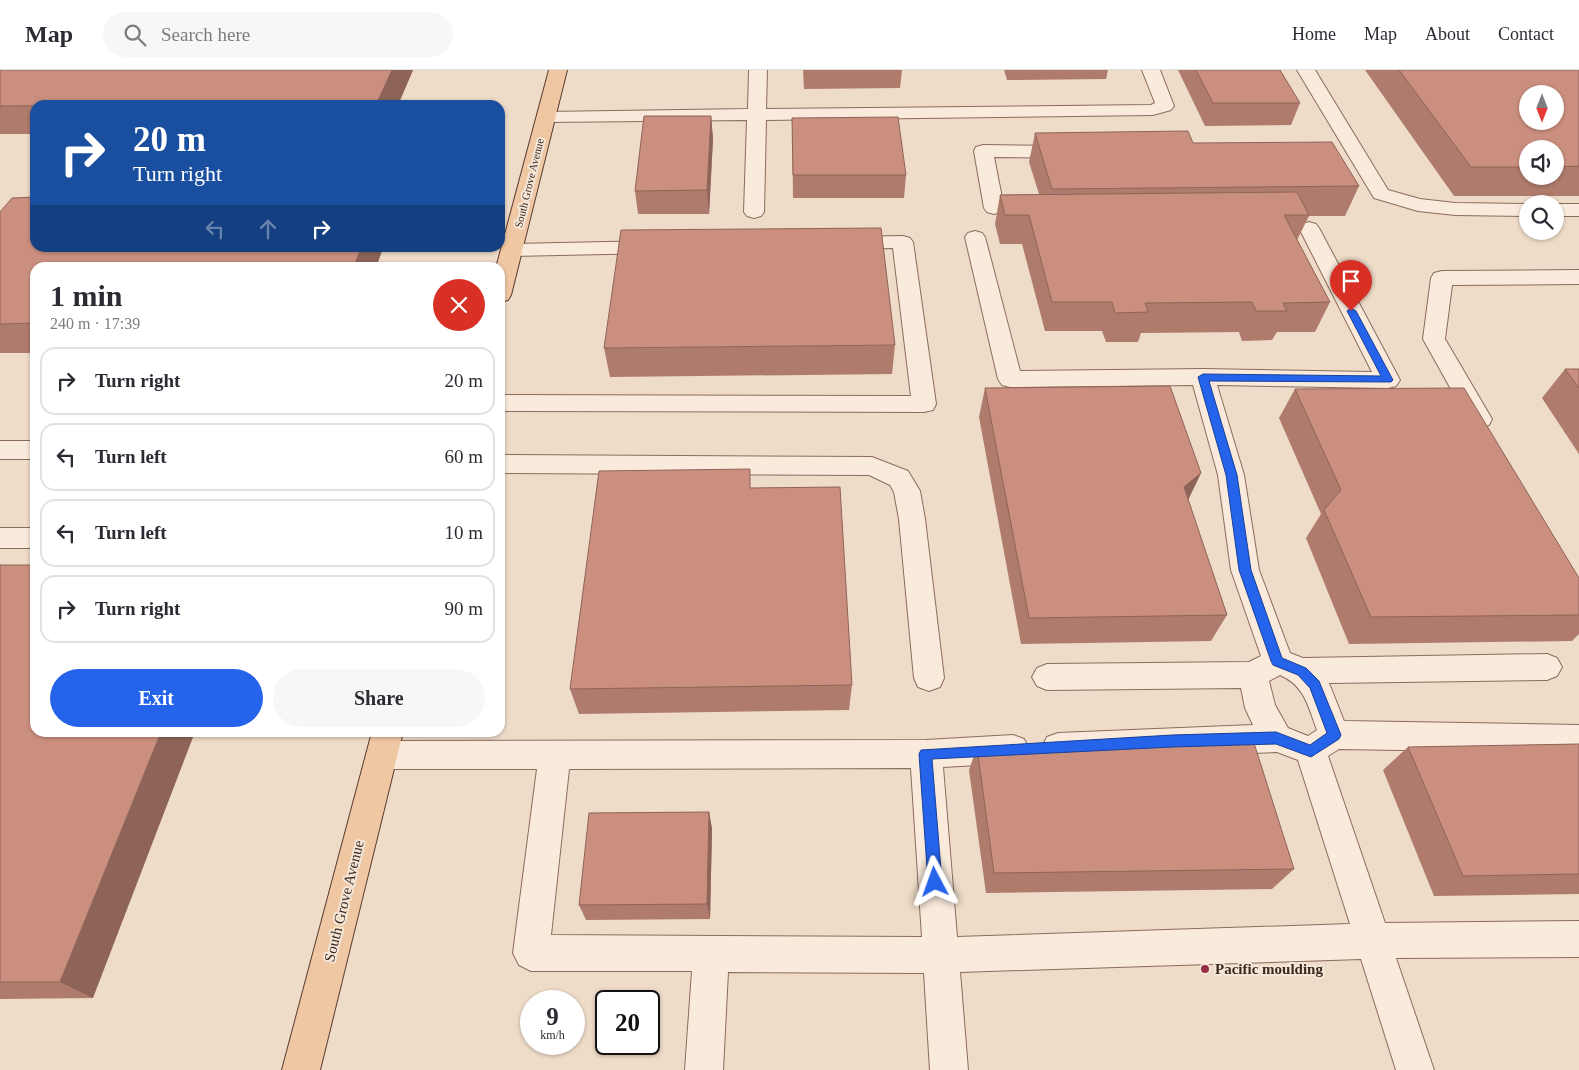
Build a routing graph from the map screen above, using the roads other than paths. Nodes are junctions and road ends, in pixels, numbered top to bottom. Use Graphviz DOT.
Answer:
graph roads {
  1 [pos="558,70"];
  2 [pos="758,70"];
  3 [pos="1151,70"];
  4 [pos="1306,70"];
  5 [pos="757,115"];
  6 [pos="546,117"];
  7 [pos="975,132"];
  8 [pos="1087,152"];
  9 [pos="994,208"];
  10 [pos="1519,210"];
  11 [pos="1564,210"];
  12 [pos="1579,210"];
  13 [pos="754,212"];
  14 [pos="1309,228"];
  15 [pos="975,237"];
  16 [pos="826,244"];
  17 [pos="680,246"];
  18 [pos="512,250"];
  19 [pos="505,276"];
  20 [pos="1579,278"];
  21 [pos="1203,377"];
  22 [pos="505,402"];
  23 [pos="1494,442"];
  24 [pos="0,450"];
  25 [pos="30,450"];
  26 [pos="505,464"];
  27 [pos="0,538"];
  28 [pos="30,538"];
  29 [pos="1547,668"];
  30 [pos="1278,669"];
  31 [pos="1047,677"];
  32 [pos="929,678"];
  33 [pos="1276,738"];
  34 [pos="1579,738"];
  35 [pos="1323,743"];
  36 [pos="385,744"];
  37 [pos="555,754"];
  38 [pos="926,754"];
  39 [pos="1579,939"];
  40 [pos="1373,941"];
  41 [pos="711,954"];
  42 [pos="940,955"];
  43 [pos="301,1070"];
  44 [pos="704,1070"];
  45 [pos="949,1070"];
  46 [pos="1416,1070"];
  1 -- 6 [label="main road, South Grove Avenue"];
  2 -- 5 [label="lane"];
  3 -- 7 [label="lane"];
  4 -- 10 [label="lane"];
  5 -- 6 [label="lane"];
  5 -- 7 [label="lane"];
  5 -- 13 [label="lane"];
  6 -- 18 [label="main road, South Grove Avenue"];
  7 -- 8 [label="lane"];
  7 -- 9 [label="lane"];
  11 -- 12 [label="lane"];
  14 -- 21 [label="lane"];
  15 -- 21 [label="lane"];
  16 -- 22 [label="lane"];
  17 -- 18 [label="lane"];
  18 -- 19 [label="main road, South Grove Avenue"];
  20 -- 23 [label="lane"];
  21 -- 30 [label="lane"];
  24 -- 25 [label="lane"];
  26 -- 32 [label="lane"];
  27 -- 28 [label="lane"];
  29 -- 30 [label="lane"];
  30 -- 31 [label="lane"];
  30 -- 33 [label="lane"];
  30 -- 35 [label="lane"];
  33 -- 35 [label="lane"];
  33 -- 38 [label="lane"];
  34 -- 35 [label="lane"];
  35 -- 40 [label="lane"];
  36 -- 37 [label="lane"];
  36 -- 43 [label="main road, South Grove Avenue"];
  37 -- 38 [label="lane"];
  37 -- 41 [label="lane"];
  38 -- 42 [label="lane"];
  39 -- 40 [label="lane"];
  40 -- 42 [label="lane"];
  40 -- 46 [label="lane"];
  41 -- 42 [label="lane"];
  41 -- 44 [label="lane"];
  42 -- 45 [label="lane"];
}
